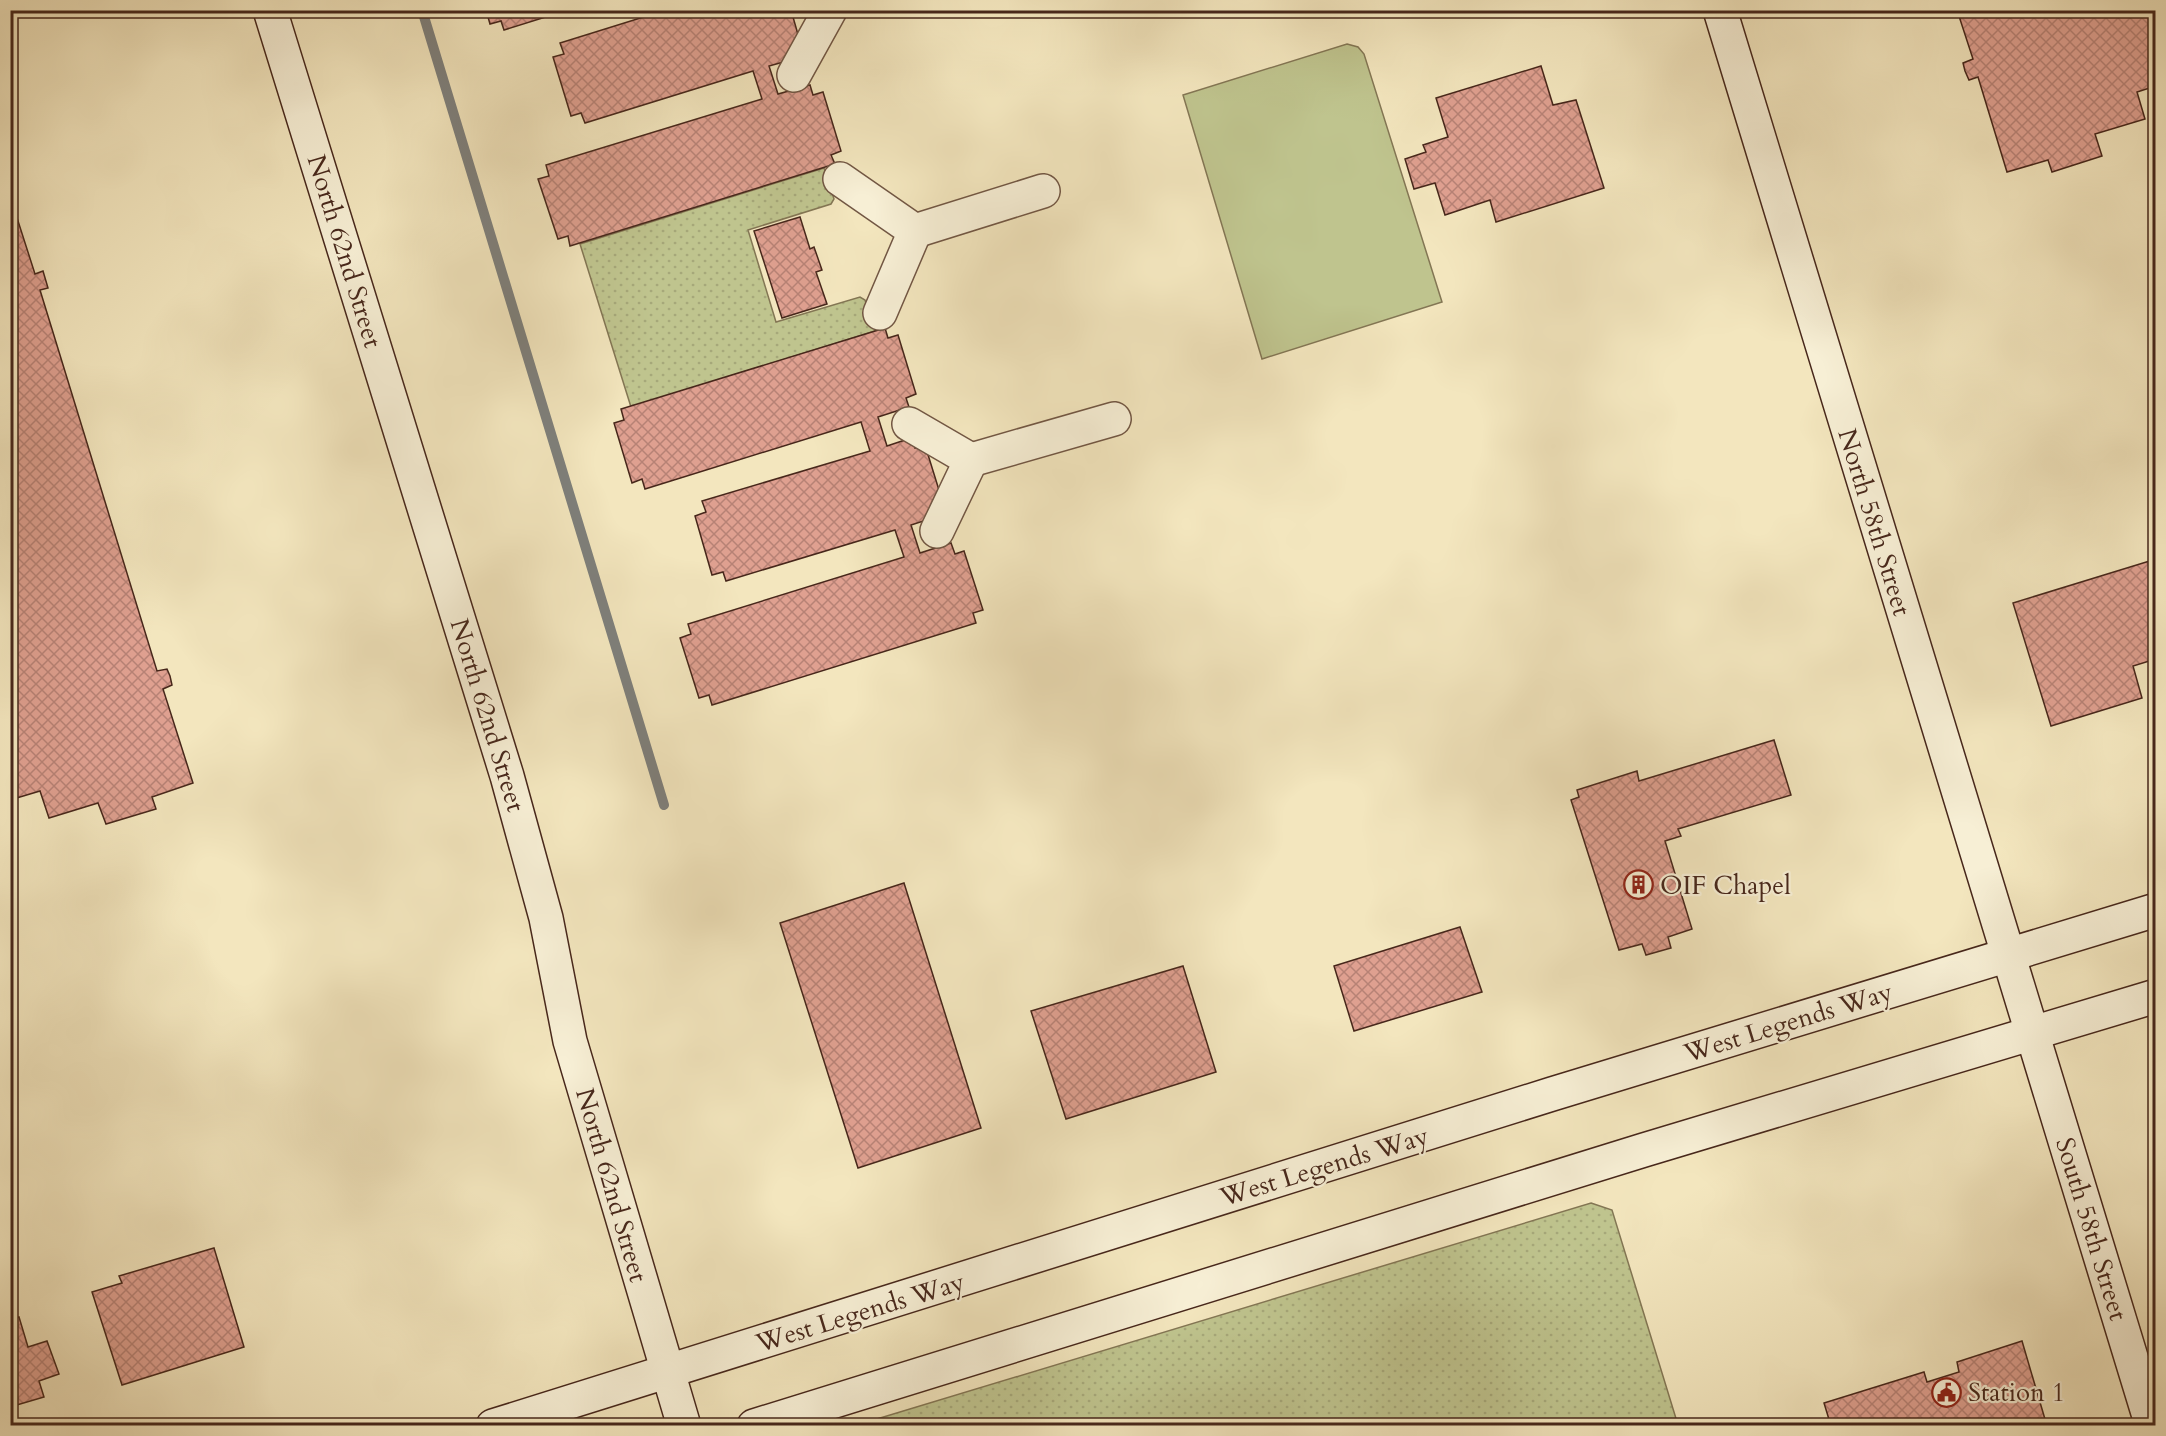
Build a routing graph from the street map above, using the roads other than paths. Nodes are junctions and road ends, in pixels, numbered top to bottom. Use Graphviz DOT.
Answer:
graph roads {
  1 [pos="270,10"];
  2 [pos="830,10"];
  3 [pos="1720,10"];
  4 [pos="794,75"];
  5 [pos="840,179"];
  6 [pos="1043,191"];
  7 [pos="915,231"];
  8 [pos="880,313"];
  9 [pos="1114,419"];
  10 [pos="909,424"];
  11 [pos="971,460"];
  12 [pos="937,531"];
  13 [pos="2156,910"];
  14 [pos="2007,955"];
  15 [pos="2156,996"];
  16 [pos="2031,1033"];
  17 [pos="667,1372"];
  18 [pos="493,1425"];
  19 [pos="684,1425"];
  20 [pos="754,1425"];
  21 [pos="2152,1425"];
  1 -- 17 [label="street, North 62nd Street"];
  2 -- 4 [label="street"];
  3 -- 14 [label="street, North 58th Street"];
  5 -- 7 [label="street"];
  6 -- 7 [label="street"];
  7 -- 8 [label="street"];
  9 -- 11 [label="street"];
  10 -- 11 [label="street"];
  11 -- 12 [label="street"];
  13 -- 14 [label="street, West Legends Way"];
  14 -- 16 [label="street, North 58th Street"];
  14 -- 17 [label="street, West Legends Way"];
  15 -- 16 [label="street"];
  16 -- 20 [label="street"];
  16 -- 21 [label="street, South 58th Street"];
  17 -- 18 [label="street, West Legends Way"];
  17 -- 19 [label="street, North 62nd Street"];
}
